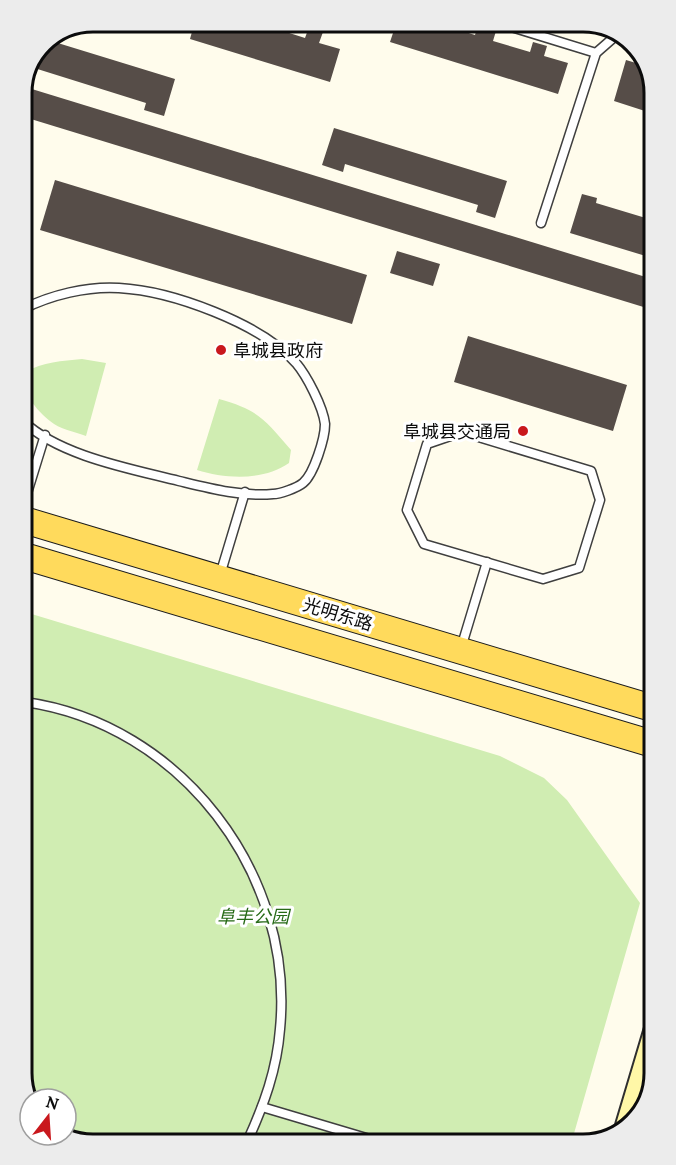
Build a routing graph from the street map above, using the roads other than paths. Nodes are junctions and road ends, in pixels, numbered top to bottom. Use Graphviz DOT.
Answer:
graph roads {
  1 [pos="528,32"];
  2 [pos="612,39"];
  3 [pos="596,53"];
  4 [pos="541,224"];
  5 [pos="32,304"];
  6 [pos="32,427"];
  7 [pos="45,435"];
  8 [pos="32,477"];
  9 [pos="245,492"];
  10 [pos="32,522"];
  11 [pos="32,558"];
  12 [pos="487,562"];
  13 [pos="219,578"];
  14 [pos="460,650"];
  15 [pos="32,704"];
  16 [pos="644,706"];
  17 [pos="644,741"];
  18 [pos="644,1069"];
  19 [pos="262,1107"];
  20 [pos="632,1110"];
  21 [pos="251,1133"];
  22 [pos="351,1134"];
  1 -- 3 [label="lane"];
  2 -- 3 [label="lane"];
  3 -- 4 [label="lane"];
  5 -- 9 [label="lane"];
  6 -- 7 [label="lane"];
  7 -- 8 [label="lane"];
  7 -- 9 [label="lane"];
  9 -- 13 [label="lane"];
  10 -- 13 [label="main road, 光明东路"];
  11 -- 17 [label="main road, 光明东路"];
  12 -- 12 [label="lane"];
  12 -- 14 [label="lane"];
  13 -- 14 [label="main road, 光明东路"];
  14 -- 16 [label="main road, 光明东路"];
  15 -- 19 [label="lane"];
  18 -- 20 [label="main road"];
  19 -- 21 [label="lane"];
  19 -- 22 [label="lane"];
}
